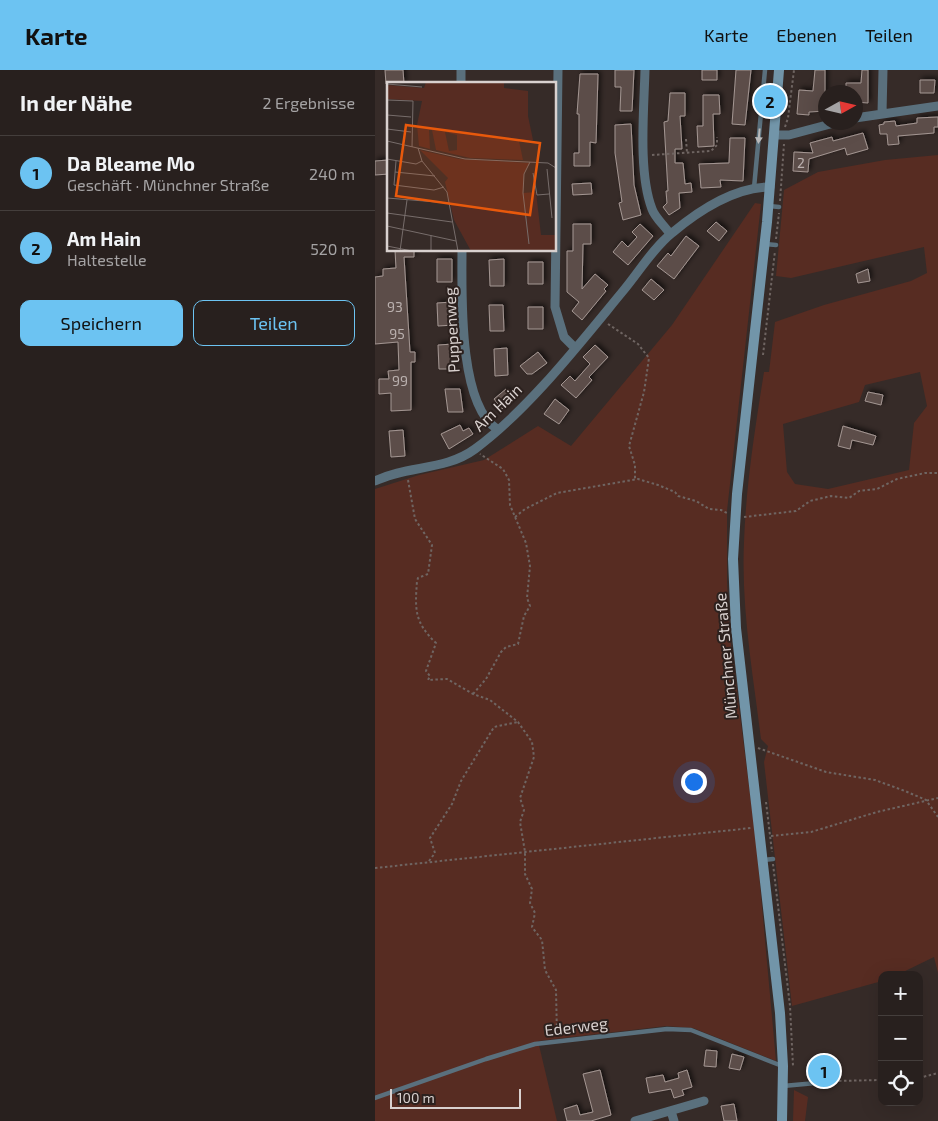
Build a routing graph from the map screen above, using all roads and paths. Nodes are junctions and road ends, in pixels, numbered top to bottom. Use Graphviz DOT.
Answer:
graph roads {
  1 [pos="558,70"];
  2 [pos="645,70"];
  3 [pos="765,70"];
  4 [pos="779,70"];
  5 [pos="794,70"];
  6 [pos="883,70"];
  7 [pos="938,106"];
  8 [pos="882,112"];
  9 [pos="863,116"];
  10 [pos="785,127"];
  11 [pos="818,127"];
  12 [pos="774,135"];
  13 [pos="717,136"];
  14 [pos="686,139"];
  15 [pos="687,153"];
  16 [pos="645,155"];
  17 [pos="784,161"];
  18 [pos="770,187"];
  19 [pos="753,190"];
  20 [pos="774,207"];
  21 [pos="556,228"];
  22 [pos="671,234"];
  23 [pos="770,244"];
  24 [pos="461,251"];
  25 [pos="556,251"];
  26 [pos="601,317"];
  27 [pos="575,348"];
  28 [pos="762,358"];
  29 [pos="497,429"];
  30 [pos="476,448"];
  31 [pos="406,472"];
  32 [pos="938,473"];
  33 [pos="376,477"];
  34 [pos="635,480"];
  35 [pos="743,510"];
  36 [pos="515,517"];
  37 [pos="739,517"];
  38 [pos="743,526"];
  39 [pos="473,694"];
  40 [pos="518,722"];
  41 [pos="761,757"];
  42 [pos="765,794"];
  43 [pos="938,798"];
  44 [pos="926,800"];
  45 [pos="938,817"];
  46 [pos="753,827"];
  47 [pos="770,836"];
  48 [pos="525,852"];
  49 [pos="768,860"];
  50 [pos="428,862"];
  51 [pos="375,868"];
  52 [pos="558,1041"];
  53 [pos="783,1066"];
  54 [pos="938,1073"];
  55 [pos="923,1077"];
  56 [pos="878,1080"];
  57 [pos="827,1082"];
  58 [pos="788,1086"];
  59 [pos="375,1098"];
  60 [pos="704,1101"];
  61 [pos="671,1111"];
  62 [pos="635,1121"];
  63 [pos="674,1121"];
  64 [pos="782,1121"];
  1 -- 21 [label="street"];
  2 -- 16 [label="street"];
  3 -- 19 [label="lane, one-way"];
  4 -- 12 [label="main road, Münchner Straße"];
  5 -- 10 [label="path"];
  6 -- 8 [label="street"];
  7 -- 8 [label="street"];
  8 -- 9 [label="street"];
  11 -- 12 [label="street"];
  12 -- 18 [label="main road, Münchner Straße"];
  13 -- 15 [label="path"];
  14 -- 15 [label="path"];
  15 -- 16 [label="path"];
  16 -- 22 [label="street"];
  17 -- 20 [label="path"];
  18 -- 19 [label="street, Am Hain"];
  18 -- 20 [label="main road, Münchner Straße"];
  19 -- 22 [label="street, Am Hain"];
  20 -- 23 [label="path"];
  20 -- 23 [label="main road, Münchner Straße"];
  22 -- 26 [label="street, Am Hain"];
  23 -- 28 [label="path"];
  23 -- 37 [label="main road, Münchner Straße"];
  24 -- 29 [label="street, Puppenweg"];
  25 -- 27 [label="street"];
  26 -- 27 [label="street, Am Hain"];
  26 -- 34 [label="path"];
  27 -- 29 [label="street, Am Hain"];
  29 -- 30 [label="street, Am Hain"];
  30 -- 31 [label="street, Am Hain"];
  30 -- 36 [label="path"];
  31 -- 33 [label="street, Am Hain"];
  31 -- 39 [label="path"];
  32 -- 37 [label="path"];
  34 -- 36 [label="path"];
  34 -- 37 [label="path"];
  35 -- 37 [label="path"];
  36 -- 39 [label="path"];
  37 -- 38 [label="path"];
  37 -- 49 [label="main road, Münchner Straße"];
  39 -- 40 [label="path"];
  40 -- 48 [label="path"];
  40 -- 50 [label="path"];
  41 -- 44 [label="path"];
  42 -- 47 [label="path"];
  43 -- 44 [label="path"];
  44 -- 45 [label="path"];
  44 -- 47 [label="path"];
  46 -- 48 [label="path"];
  47 -- 49 [label="path"];
  48 -- 50 [label="path"];
  48 -- 52 [label="path"];
  49 -- 53 [label="main road, Münchner Straße"];
  49 -- 58 [label="path"];
  50 -- 51 [label="path"];
  52 -- 53 [label="lane, Ederweg"];
  52 -- 59 [label="lane, Ederweg"];
  53 -- 58 [label="main road, Münchner Straße"];
  54 -- 55 [label="path"];
  56 -- 57 [label="path"];
  57 -- 58 [label="lane"];
  58 -- 64 [label="main road, Münchner Straße"];
  60 -- 61 [label="street"];
  61 -- 62 [label="street"];
  61 -- 63 [label="street"];
}
